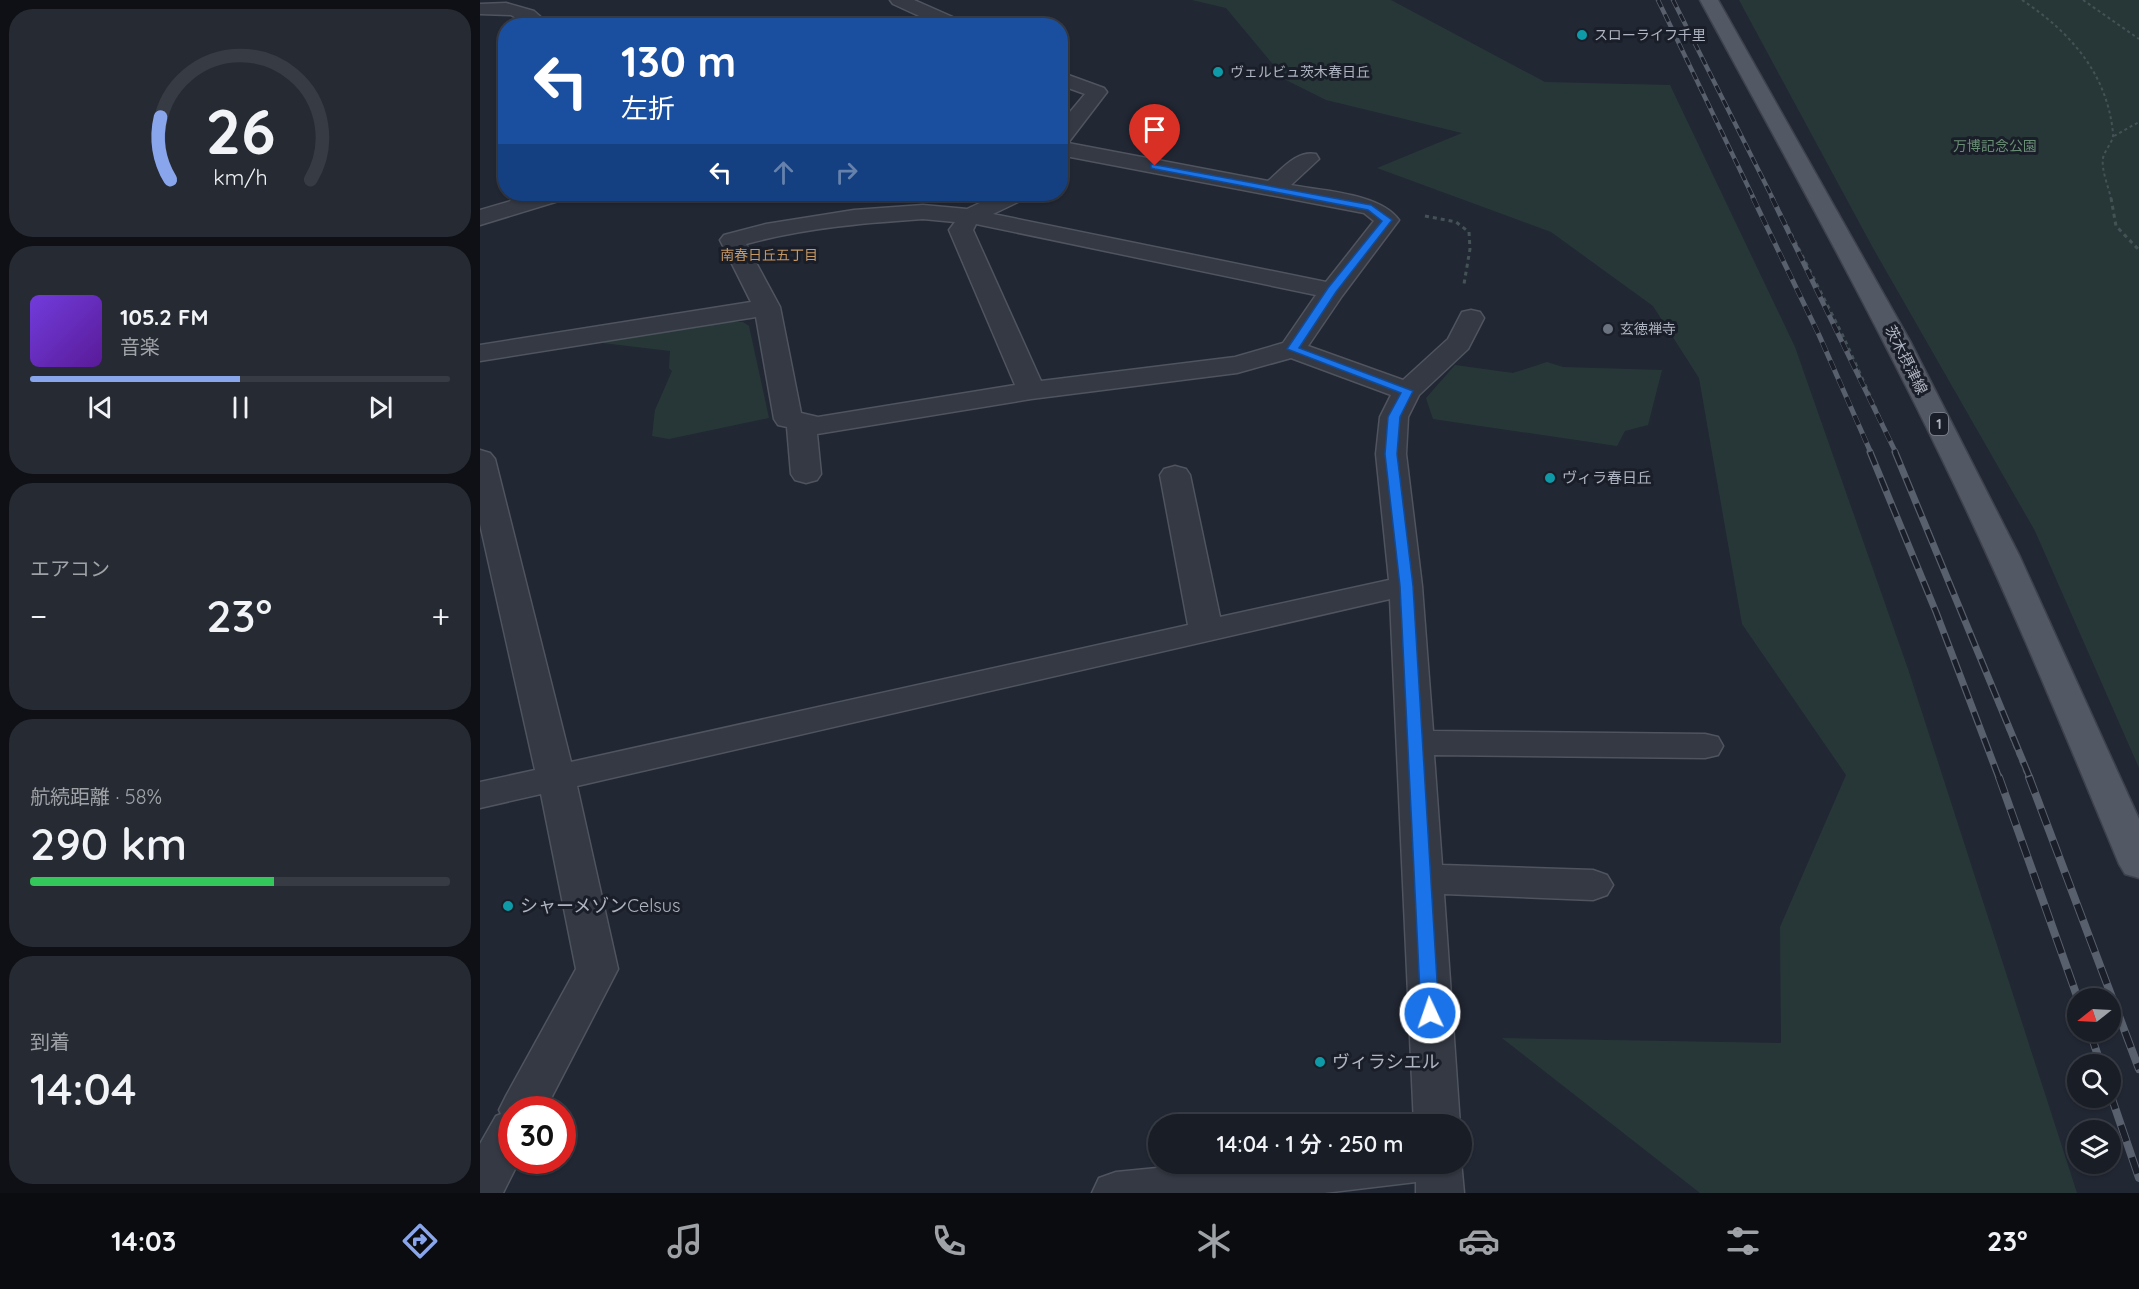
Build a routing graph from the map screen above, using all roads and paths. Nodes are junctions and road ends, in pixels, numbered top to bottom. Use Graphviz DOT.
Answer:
graph roads {
  1 [pos="899,0"];
  2 [pos="1709,0"];
  3 [pos="2022,0"];
  4 [pos="2083,0"];
  5 [pos="480,9"];
  6 [pos="534,18"];
  7 [pos="941,18"];
  8 [pos="2139,39"];
  9 [pos="1068,81"];
  10 [pos="2139,122"];
  11 [pos="1068,129"];
  12 [pos="2114,136"];
  13 [pos="1068,150"];
  14 [pos="1308,159"];
  15 [pos="1762,176"];
  16 [pos="1272,189"];
  17 [pos="535,201"];
  18 [pos="1001,201"];
  19 [pos="970,216"];
  20 [pos="1425,216"];
  21 [pos="480,218"];
  22 [pos="2139,250"];
  23 [pos="1332,291"];
  24 [pos="767,307"];
  25 [pos="1471,318"];
  26 [pos="1292,349"];
  27 [pos="480,353"];
  28 [pos="1031,391"];
  29 [pos="1407,391"];
  30 [pos="801,422"];
  31 [pos="480,459"];
  32 [pos="806,474"];
  33 [pos="1175,475"];
  34 [pos="1406,586"];
  35 [pos="1206,630"];
  36 [pos="1415,743"];
  37 [pos="1705,746"];
  38 [pos="556,778"];
  39 [pos="480,795"];
  40 [pos="2139,864"];
  41 [pos="1422,879"];
  42 [pos="1593,885"];
  43 [pos="2139,1072"];
  44 [pos="529,1096"];
  45 [pos="1436,1114"];
  46 [pos="498,1156"];
  47 [pos="1307,1174"];
  48 [pos="1439,1174"];
  49 [pos="480,1189"];
  50 [pos="1116,1193"];
  51 [pos="1440,1193"];
  1 -- 7 [label="street"];
  2 -- 40 [label="main road, 茨木摂津線 / 1"];
  3 -- 12 [label="path"];
  4 -- 8 [label="path"];
  5 -- 6 [label="street"];
  9 -- 11 [label="street"];
  10 -- 12 [label="path"];
  12 -- 22 [label="path"];
  13 -- 16 [label="street"];
  14 -- 16 [label="street"];
  15 -- 43 [label="path"];
  16 -- 23 [label="street"];
  17 -- 21 [label="street"];
  18 -- 19 [label="street"];
  19 -- 23 [label="street"];
  19 -- 24 [label="street"];
  19 -- 28 [label="street"];
  20 -- 25 [label="path"];
  23 -- 26 [label="street"];
  24 -- 27 [label="street"];
  24 -- 30 [label="street"];
  25 -- 29 [label="street"];
  26 -- 28 [label="street"];
  26 -- 29 [label="street"];
  28 -- 30 [label="street"];
  29 -- 34 [label="street"];
  30 -- 32 [label="street"];
  31 -- 38 [label="street"];
  33 -- 35 [label="street"];
  34 -- 35 [label="street"];
  34 -- 36 [label="street"];
  35 -- 38 [label="street"];
  36 -- 37 [label="street"];
  36 -- 41 [label="street"];
  38 -- 39 [label="street"];
  38 -- 44 [label="street"];
  41 -- 42 [label="street"];
  41 -- 45 [label="street"];
  46 -- 49 [label="street"];
  47 -- 50 [label="street"];
  48 -- 51 [label="street"];
}
